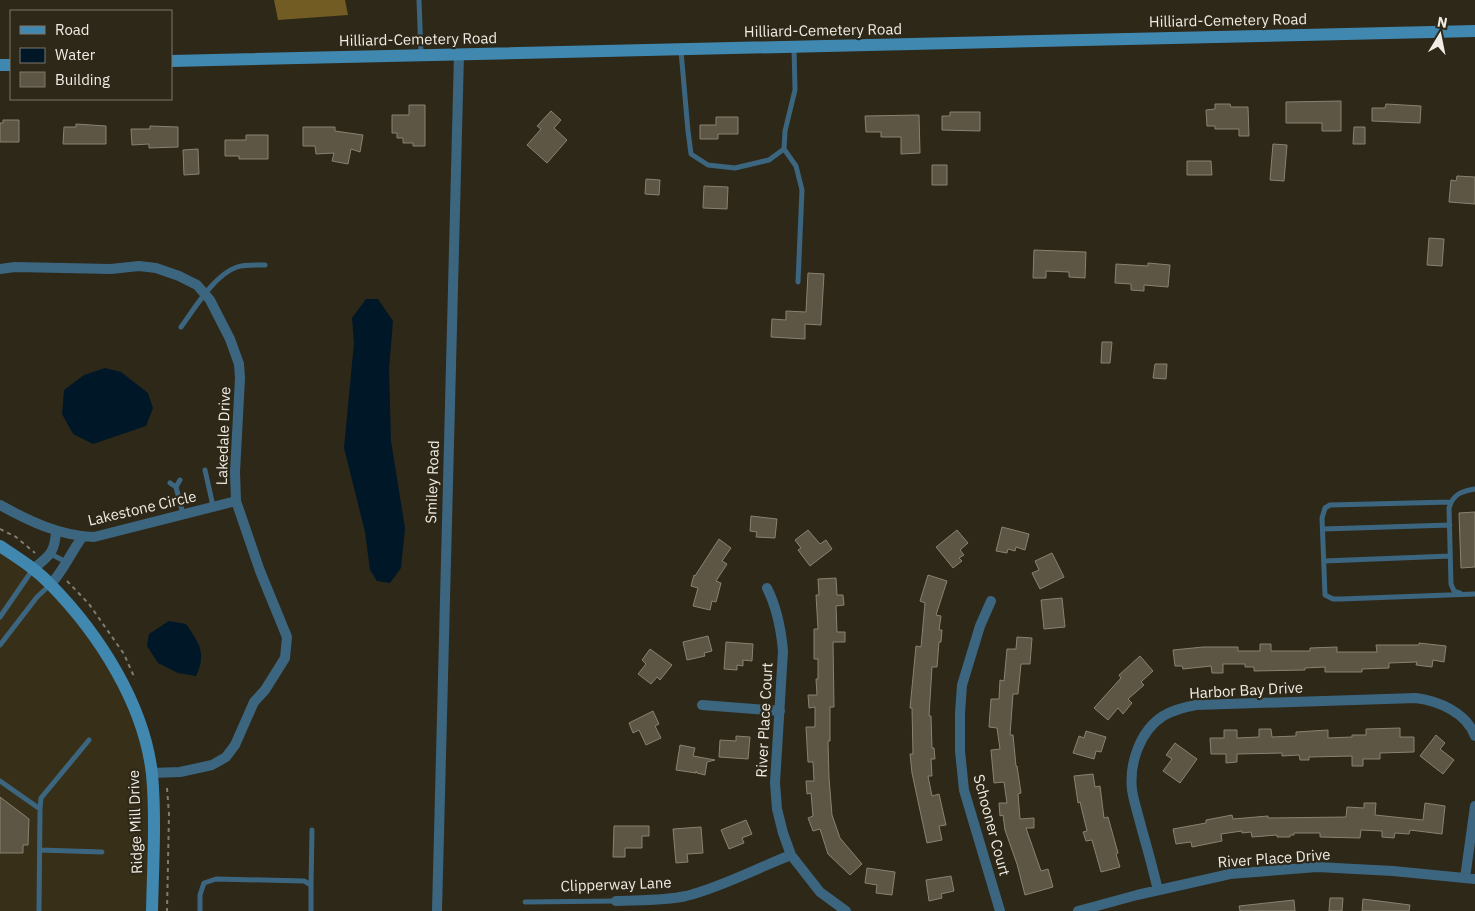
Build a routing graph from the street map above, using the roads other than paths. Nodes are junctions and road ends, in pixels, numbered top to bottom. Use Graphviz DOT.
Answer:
graph roads {
  1 [pos="418,0"];
  2 [pos="1475,31"];
  3 [pos="794,47"];
  4 [pos="681,49"];
  5 [pos="459,54"];
  6 [pos="421,55"];
  7 [pos="172,61"];
  8 [pos="784,149"];
  9 [pos="265,265"];
  10 [pos="0,269"];
  11 [pos="798,282"];
  12 [pos="206,294"];
  13 [pos="181,327"];
  14 [pos="205,470"];
  15 [pos="180,480"];
  16 [pos="170,483"];
  17 [pos="176,487"];
  18 [pos="1475,489"];
  19 [pos="236,501"];
  20 [pos="1451,502"];
  21 [pos="0,505"];
  22 [pos="213,506"];
  23 [pos="183,514"];
  24 [pos="1450,524"];
  25 [pos="1323,529"];
  26 [pos="56,531"];
  27 [pos="82,536"];
  28 [pos="0,546"];
  29 [pos="51,554"];
  30 [pos="1450,556"];
  31 [pos="1324,561"];
  32 [pos="67,562"];
  33 [pos="33,568"];
  34 [pos="51,584"];
  35 [pos="766,588"];
  36 [pos="1463,594"];
  37 [pos="1475,594"];
  38 [pos="991,601"];
  39 [pos="0,617"];
  40 [pos="0,645"];
  41 [pos="702,705"];
  42 [pos="780,711"];
  43 [pos="1475,736"];
  44 [pos="89,740"];
  45 [pos="151,772"];
  46 [pos="0,780"];
  47 [pos="1475,806"];
  48 [pos="40,809"];
  49 [pos="312,830"];
  50 [pos="40,850"];
  51 [pos="102,852"];
  52 [pos="791,855"];
  53 [pos="1470,879"];
  54 [pos="310,885"];
  55 [pos="1158,890"];
  56 [pos="616,901"];
  57 [pos="525,902"];
  58 [pos="39,911"];
  59 [pos="152,911"];
  60 [pos="200,911"];
  61 [pos="311,911"];
  62 [pos="437,911"];
  63 [pos="846,911"];
  64 [pos="1000,911"];
  65 [pos="1078,911"];
  1 -- 6 [label="lane"];
  2 -- 3 [label="main road, Hilliard-Cemetery Road"];
  3 -- 4 [label="main road, Hilliard-Cemetery Road"];
  3 -- 8 [label="lane"];
  4 -- 5 [label="main road, Hilliard-Cemetery Road"];
  4 -- 8 [label="lane"];
  5 -- 6 [label="main road, Hilliard-Cemetery Road"];
  5 -- 62 [label="street, Smiley Road"];
  6 -- 7 [label="main road, Hilliard-Cemetery Road"];
  8 -- 11 [label="lane"];
  9 -- 12 [label="lane"];
  10 -- 12 [label="street, Lakedale Drive"];
  12 -- 13 [label="lane"];
  12 -- 19 [label="street, Lakedale Drive"];
  14 -- 22 [label="lane"];
  15 -- 17 [label="lane"];
  16 -- 17 [label="lane"];
  17 -- 23 [label="lane"];
  18 -- 20 [label="lane"];
  19 -- 22 [label="street, Lakestone Circle"];
  19 -- 45 [label="street, Lakedale Drive"];
  20 -- 24 [label="lane"];
  20 -- 25 [label="lane"];
  21 -- 26 [label="street, Lakestone Circle"];
  22 -- 23 [label="street, Lakestone Circle"];
  23 -- 27 [label="street, Lakestone Circle"];
  24 -- 25 [label="lane"];
  24 -- 30 [label="lane"];
  25 -- 31 [label="lane"];
  26 -- 27 [label="street, Lakestone Circle"];
  26 -- 29 [label="street"];
  27 -- 32 [label="street"];
  28 -- 33 [label="main road, Ridge Mill Drive"];
  29 -- 32 [label="lane"];
  29 -- 33 [label="street"];
  30 -- 31 [label="lane"];
  30 -- 36 [label="lane"];
  31 -- 36 [label="lane"];
  32 -- 34 [label="street"];
  33 -- 34 [label="main road, Ridge Mill Drive"];
  33 -- 39 [label="lane"];
  34 -- 40 [label="lane"];
  34 -- 45 [label="main road, Ridge Mill Drive"];
  35 -- 42 [label="street, River Place Court"];
  36 -- 37 [label="lane"];
  38 -- 64 [label="street, Schooner Court"];
  41 -- 42 [label="street"];
  42 -- 52 [label="street, River Place Court"];
  43 -- 55 [label="street, Harbor Bay Drive"];
  44 -- 48 [label="lane"];
  45 -- 59 [label="main road, Ridge Mill Drive"];
  46 -- 48 [label="lane"];
  47 -- 53 [label="street"];
  48 -- 50 [label="lane"];
  49 -- 54 [label="lane"];
  50 -- 51 [label="lane"];
  50 -- 58 [label="lane"];
  52 -- 56 [label="street, Clipperway Lane"];
  52 -- 63 [label="street"];
  53 -- 55 [label="street, River Place Drive"];
  54 -- 60 [label="lane"];
  54 -- 61 [label="lane"];
  55 -- 65 [label="street, River Place Drive"];
  56 -- 57 [label="lane, Clipperway Lane"];
}
